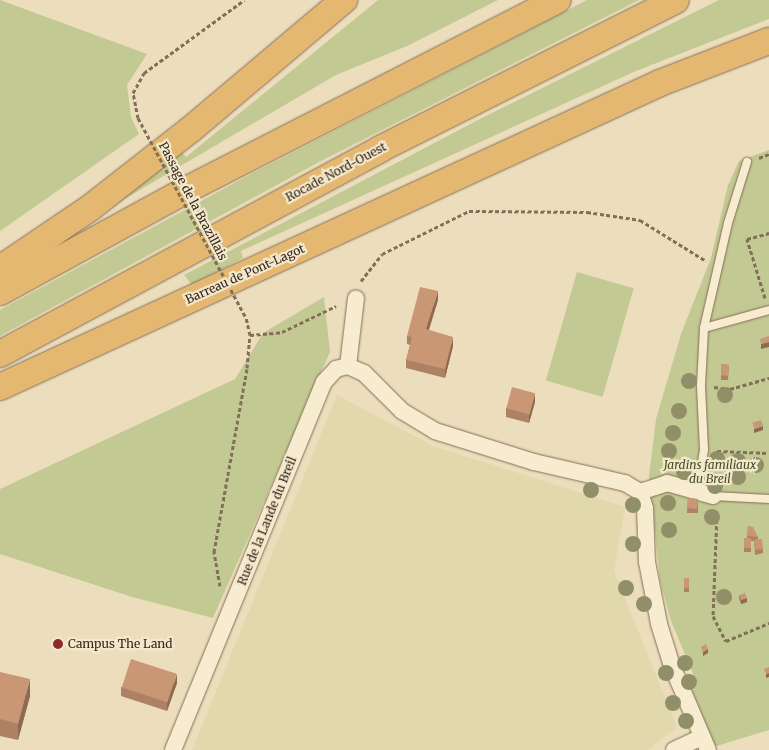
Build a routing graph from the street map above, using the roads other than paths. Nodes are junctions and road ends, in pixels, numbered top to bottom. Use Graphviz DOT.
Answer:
graph roads {
  1 [pos="344,0"];
  2 [pos="558,0"];
  3 [pos="676,0"];
  4 [pos="769,41"];
  5 [pos="747,162"];
  6 [pos="0,269"];
  7 [pos="0,292"];
  8 [pos="355,301"];
  9 [pos="769,310"];
  10 [pos="704,328"];
  11 [pos="0,354"];
  12 [pos="348,366"];
  13 [pos="0,387"];
  14 [pos="640,492"];
  15 [pos="709,495"];
  16 [pos="769,499"];
  17 [pos="704,744"];
  18 [pos="173,750"];
  19 [pos="674,750"];
  1 -- 6 [label="highway"];
  2 -- 7 [label="highway"];
  3 -- 11 [label="highway, Rocade Nord-Ouest"];
  4 -- 13 [label="highway, Barreau de Pont-Lagot"];
  5 -- 10 [label="lane"];
  8 -- 12 [label="street"];
  9 -- 10 [label="lane"];
  10 -- 15 [label="lane"];
  12 -- 14 [label="street"];
  12 -- 18 [label="street, Rue de la Lande du Breil"];
  14 -- 15 [label="street"];
  14 -- 17 [label="street"];
  15 -- 16 [label="lane"];
  17 -- 19 [label="street"];
}
